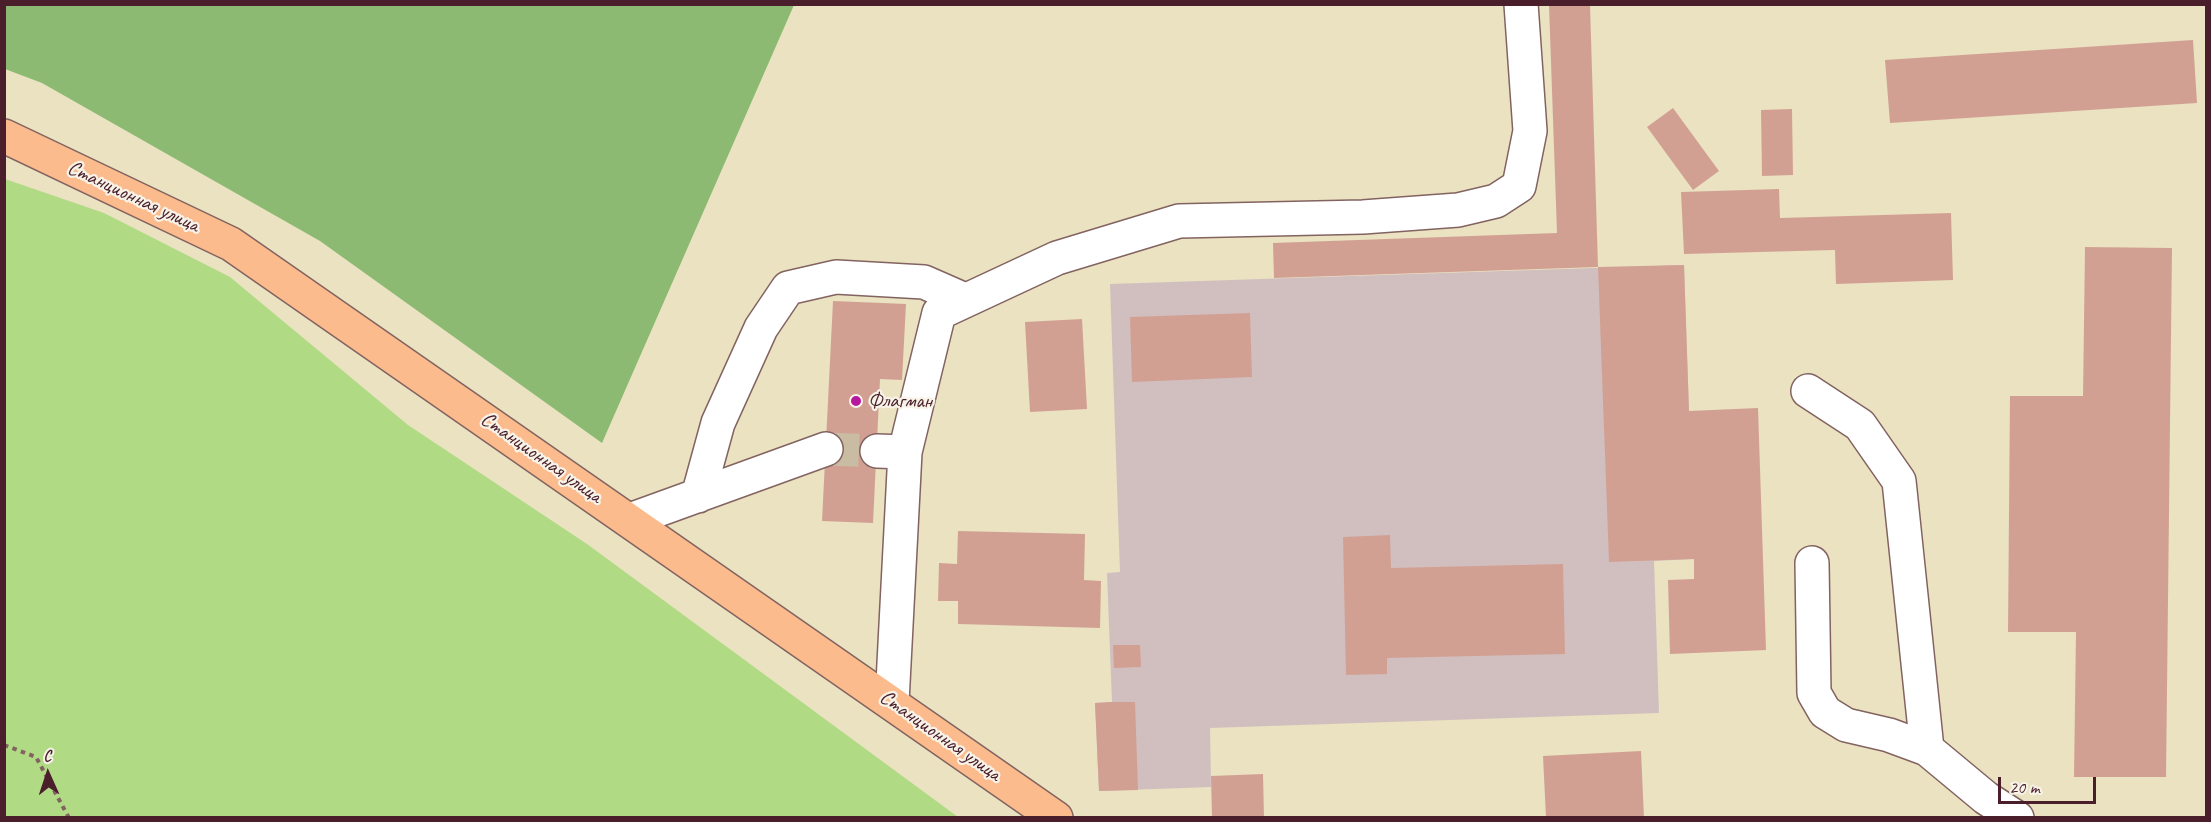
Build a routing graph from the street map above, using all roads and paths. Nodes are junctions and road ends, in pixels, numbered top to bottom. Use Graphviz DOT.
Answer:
graph roads {
  1 [pos="1521,4"];
  2 [pos="4,136"];
  3 [pos="965,300"];
  4 [pos="1808,391"];
  5 [pos="826,449"];
  6 [pos="698,496"];
  7 [pos="630,520"];
  8 [pos="1812,563"];
  9 [pos="892,702"];
  10 [pos="4,746"];
  11 [pos="1927,749"];
  12 [pos="69,818"];
  13 [pos="1056,818"];
  14 [pos="2017,818"];
  1 -- 3 [label="lane"];
  2 -- 7 [label="main road, Станционная улица"];
  3 -- 6 [label="lane"];
  3 -- 9 [label="lane"];
  4 -- 11 [label="lane"];
  5 -- 6 [label="lane"];
  6 -- 7 [label="lane"];
  7 -- 9 [label="main road, Станционная улица"];
  8 -- 11 [label="lane"];
  9 -- 13 [label="main road, Станционная улица"];
  10 -- 12 [label="path"];
  11 -- 14 [label="lane"];
}
